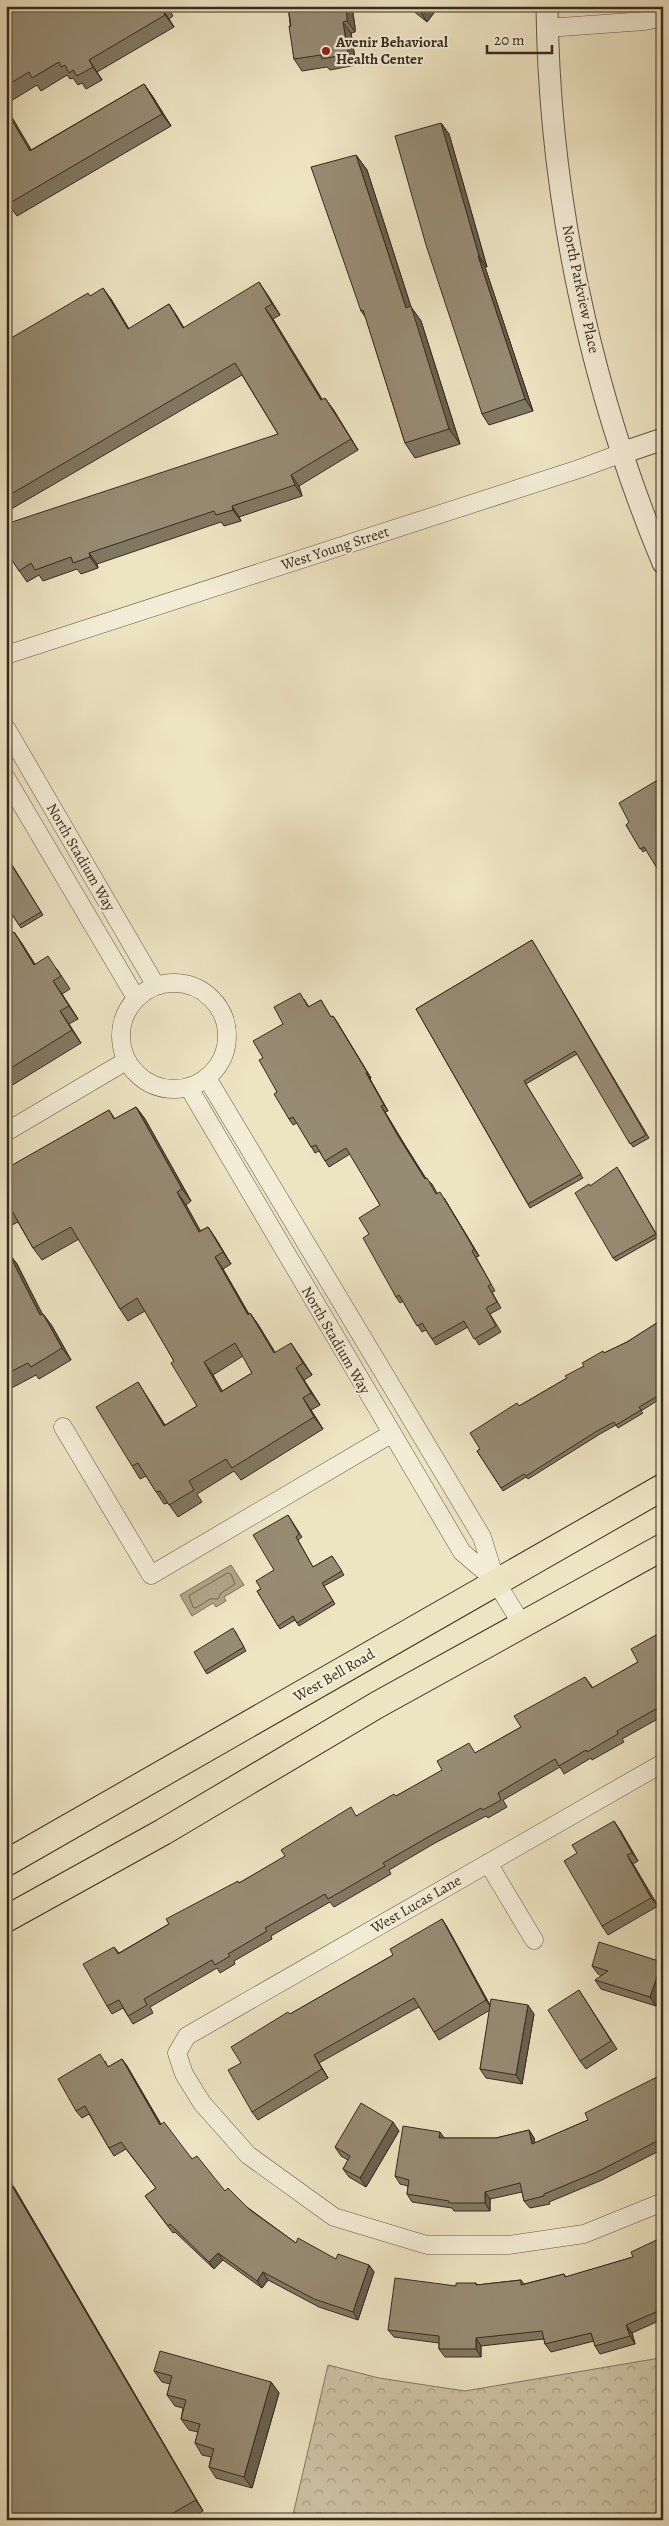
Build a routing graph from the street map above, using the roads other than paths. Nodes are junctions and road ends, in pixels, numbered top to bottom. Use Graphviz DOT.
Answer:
graph roads {
  1 [pos="547,6"];
  2 [pos="663,17"];
  3 [pos="547,28"];
  4 [pos="663,439"];
  5 [pos="622,453"];
  6 [pos="663,562"];
  7 [pos="6,655"];
  8 [pos="6,728"];
  9 [pos="6,778"];
  10 [pos="156,986"];
  11 [pos="136,998"];
  12 [pos="126,1061"];
  13 [pos="207,1078"];
  14 [pos="189,1088"];
  15 [pos="6,1132"];
  16 [pos="63,1427"];
  17 [pos="391,1434"];
  18 [pos="663,1487"];
  19 [pos="663,1547"];
  20 [pos="496,1582"];
  21 [pos="523,1626"];
  22 [pos="663,1763"];
  23 [pos="6,1863"];
  24 [pos="488,1863"];
  25 [pos="6,1919"];
  26 [pos="534,1940"];
  27 [pos="663,2202"];
  1 -- 3 [label="street, North Parkview Place"];
  2 -- 3 [label="street"];
  3 -- 5 [label="street, North Parkview Place"];
  4 -- 5 [label="street, West Young Street"];
  5 -- 6 [label="street, North Parkview Place"];
  5 -- 7 [label="street, West Young Street"];
  8 -- 10 [label="street, North Stadium Way"];
  9 -- 11 [label="street, North Stadium Way"];
  10 -- 11 [label="street"];
  10 -- 13 [label="street"];
  11 -- 12 [label="street"];
  12 -- 14 [label="street"];
  12 -- 15 [label="street"];
  13 -- 14 [label="street"];
  13 -- 20 [label="street, North Stadium Way"];
  14 -- 17 [label="street, North Stadium Way"];
  16 -- 17 [label="street"];
  17 -- 20 [label="street, North Stadium Way"];
  18 -- 20 [label="main road, West Bell Road"];
  19 -- 21 [label="main road"];
  20 -- 21 [label="street, North Stadium Way"];
  20 -- 23 [label="main road, West Bell Road"];
  21 -- 25 [label="main road"];
  22 -- 24 [label="street, West Lucas Lane"];
  24 -- 26 [label="street"];
  24 -- 27 [label="street, West Lucas Lane"];
}
